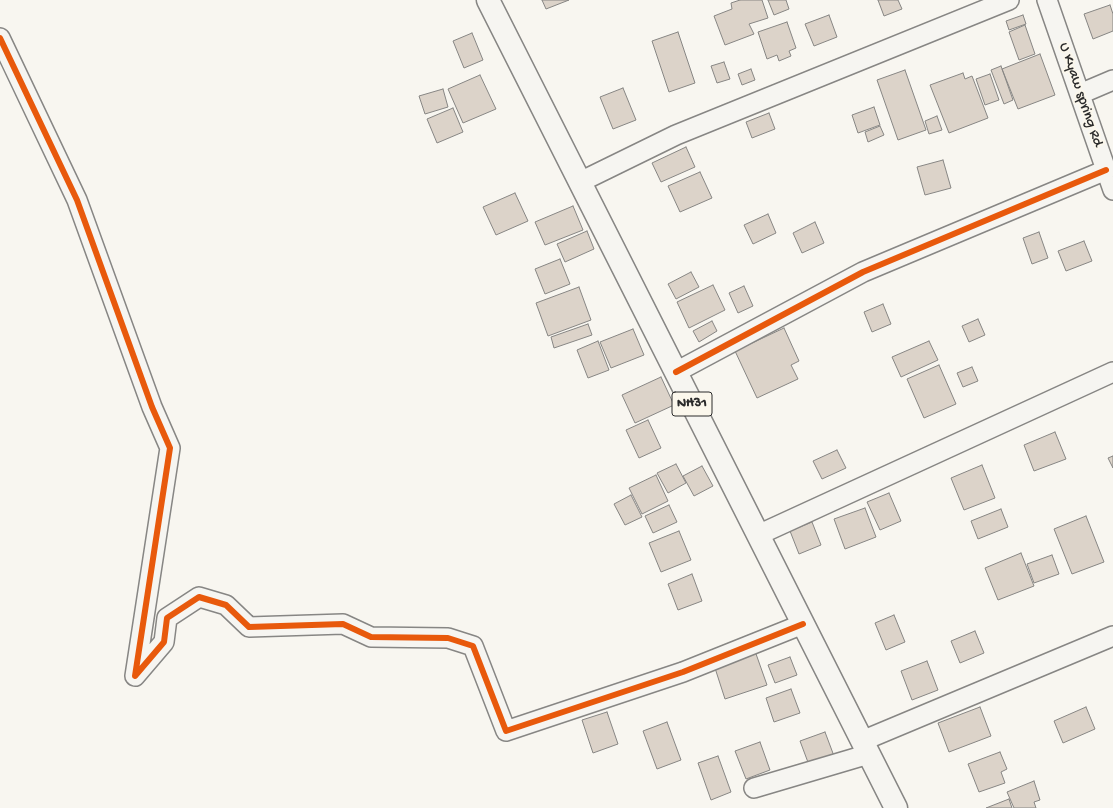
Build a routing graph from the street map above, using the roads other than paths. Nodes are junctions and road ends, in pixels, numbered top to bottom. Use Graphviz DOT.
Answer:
graph roads {
  1 [pos="488,0"];
  2 [pos="1009,0"];
  3 [pos="1047,0"];
  4 [pos="0,38"];
  5 [pos="1113,80"];
  6 [pos="1080,94"];
  7 [pos="1106,170"];
  8 [pos="580,182"];
  9 [pos="1113,190"];
  10 [pos="676,372"];
  11 [pos="1113,372"];
  12 [pos="758,534"];
  13 [pos="803,624"];
  14 [pos="1113,636"];
  15 [pos="866,747"];
  16 [pos="754,788"];
  17 [pos="896,808"];
  1 -- 8 [label="highway, NH31"];
  2 -- 8 [label="street"];
  3 -- 6 [label="street, U Kyaw spring Rd"];
  4 -- 13 [label="street"];
  5 -- 6 [label="street"];
  6 -- 7 [label="street, U Kyaw spring Rd"];
  7 -- 9 [label="street, U Kyaw spring Rd"];
  7 -- 10 [label="street"];
  8 -- 10 [label="highway, NH31"];
  10 -- 12 [label="highway, NH31"];
  11 -- 12 [label="street"];
  12 -- 13 [label="highway, NH31"];
  13 -- 15 [label="highway, NH31"];
  14 -- 15 [label="street"];
  15 -- 16 [label="street"];
  15 -- 17 [label="highway, NH31"];
}
